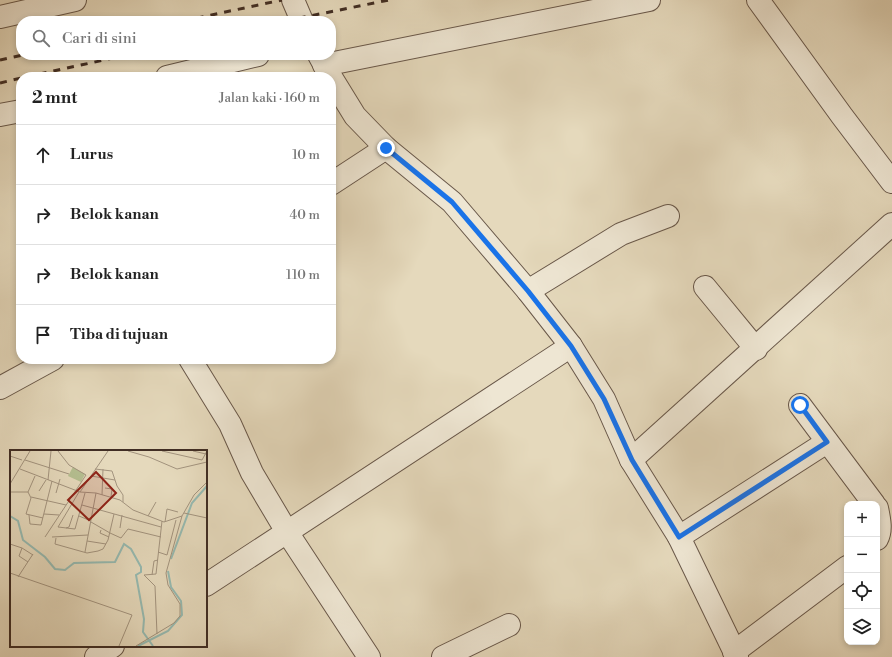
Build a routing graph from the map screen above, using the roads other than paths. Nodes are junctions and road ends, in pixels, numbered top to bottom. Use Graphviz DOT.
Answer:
graph roads {
  1 [pos="75,0"];
  2 [pos="293,0"];
  3 [pos="649,0"];
  4 [pos="758,0"];
  5 [pos="300,16"];
  6 [pos="0,17"];
  7 [pos="237,60"];
  8 [pos="326,69"];
  9 [pos="188,72"];
  10 [pos="336,85"];
  11 [pos="16,112"];
  12 [pos="0,116"];
  13 [pos="386,148"];
  14 [pos="336,181"];
  15 [pos="892,182"];
  16 [pos="668,216"];
  17 [pos="892,224"];
  18 [pos="706,287"];
  19 [pos="528,291"];
  20 [pos="571,346"];
  21 [pos="756,349"];
  22 [pos="44,364"];
  23 [pos="193,364"];
  24 [pos="0,388"];
  25 [pos="800,405"];
  26 [pos="827,442"];
  27 [pos="632,460"];
  28 [pos="872,501"];
  29 [pos="287,532"];
  30 [pos="679,537"];
  31 [pos="844,568"];
  32 [pos="207,584"];
  33 [pos="509,624"];
  34 [pos="111,647"];
  35 [pos="735,654"];
  36 [pos="96,657"];
  37 [pos="369,657"];
  38 [pos="443,657"];
  1 -- 6 [label="street"];
  2 -- 5 [label="street"];
  3 -- 8 [label="street"];
  4 -- 15 [label="street"];
  7 -- 9 [label="street"];
  10 -- 13 [label="street"];
  11 -- 12 [label="street"];
  13 -- 14 [label="street"];
  13 -- 19 [label="street"];
  16 -- 19 [label="street"];
  17 -- 21 [label="street"];
  18 -- 21 [label="street"];
  19 -- 20 [label="street"];
  20 -- 27 [label="street"];
  20 -- 29 [label="street"];
  21 -- 27 [label="street"];
  22 -- 24 [label="street"];
  23 -- 29 [label="street"];
  25 -- 26 [label="street"];
  26 -- 28 [label="street"];
  26 -- 30 [label="street"];
  27 -- 30 [label="street"];
  29 -- 32 [label="street"];
  29 -- 37 [label="street"];
  30 -- 35 [label="street"];
  31 -- 35 [label="street"];
  33 -- 38 [label="street"];
  34 -- 36 [label="street"];
}
